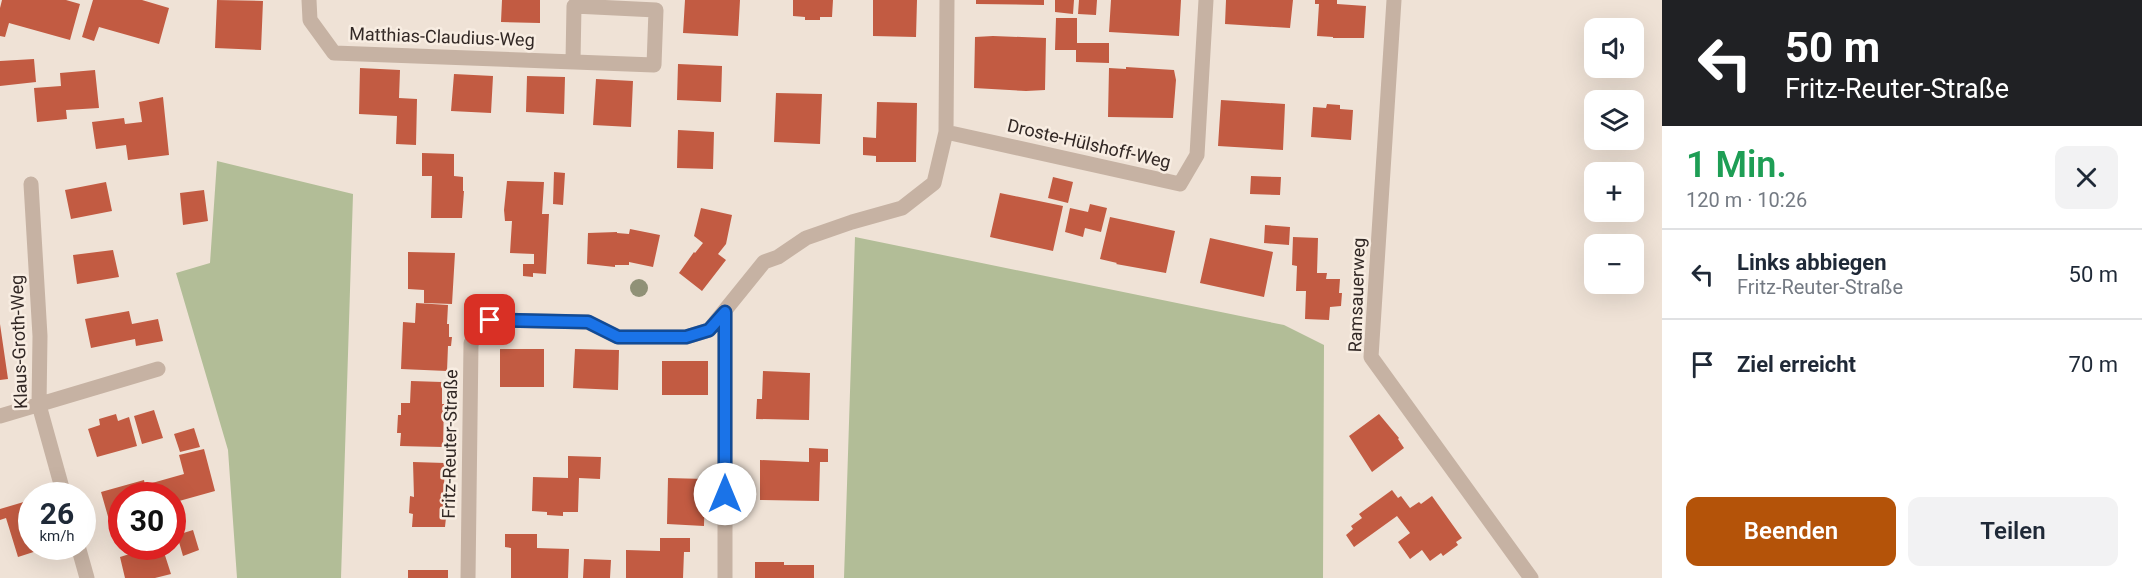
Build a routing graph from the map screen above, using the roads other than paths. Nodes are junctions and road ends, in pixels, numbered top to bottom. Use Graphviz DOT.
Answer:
graph roads {
  1 [pos="309,0"];
  2 [pos="947,0"];
  3 [pos="1206,0"];
  4 [pos="1394,0"];
  5 [pos="573,61"];
  6 [pos="946,132"];
  7 [pos="31,184"];
  8 [pos="725,312"];
  9 [pos="158,369"];
  10 [pos="39,405"];
  11 [pos="0,416"];
  12 [pos="60,482"];
  13 [pos="82,560"];
  14 [pos="87,578"];
  15 [pos="468,578"];
  16 [pos="725,578"];
  17 [pos="1530,578"];
  1 -- 5 [label="street, Matthias-Claudius-Weg"];
  2 -- 6 [label="street, Fritz-Reuter-Straße"];
  3 -- 6 [label="street, Droste-Hülshoff-Weg"];
  4 -- 17 [label="street, Ramsauerweg"];
  5 -- 5 [label="street, Matthias-Claudius-Weg"];
  6 -- 8 [label="street, Fritz-Reuter-Straße"];
  7 -- 10 [label="street, Klaus-Groth-Weg"];
  8 -- 15 [label="street, Fritz-Reuter-Straße"];
  8 -- 16 [label="street"];
  9 -- 10 [label="street"];
  10 -- 11 [label="street"];
  10 -- 12 [label="street, Klaus-Groth-Weg"];
  13 -- 14 [label="street"];
}
